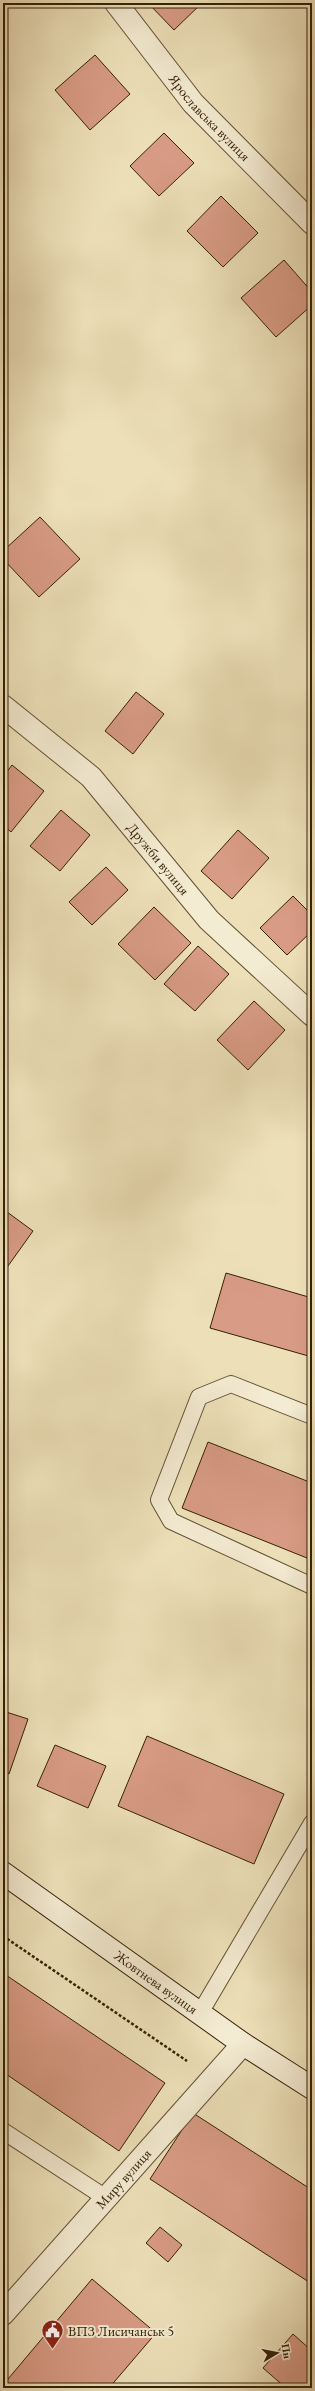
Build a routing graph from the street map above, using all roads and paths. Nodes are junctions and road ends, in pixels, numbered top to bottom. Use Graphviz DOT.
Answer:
graph roads {
  1 [pos="116,3"];
  2 [pos="312,223"];
  3 [pos="3,706"];
  4 [pos="312,1015"];
  5 [pos="312,1416"];
  6 [pos="312,1586"];
  7 [pos="312,1823"];
  8 [pos="3,1873"];
  9 [pos="3,1936"];
  10 [pos="200,2013"];
  11 [pos="243,2044"];
  12 [pos="213,2078"];
  13 [pos="312,2088"];
  14 [pos="3,2131"];
  15 [pos="106,2198"];
  16 [pos="3,2314"];
  1 -- 2 [label="street, Ярославська вулиця"];
  3 -- 4 [label="street, Дружби вулиця"];
  5 -- 6 [label="lane"];
  7 -- 10 [label="lane"];
  8 -- 10 [label="street, Жовтнева вулиця"];
  9 -- 12 [label="path"];
  10 -- 11 [label="street, Жовтнева вулиця"];
  11 -- 12 [label="street, Миру вулиця"];
  11 -- 13 [label="street, Жовтнева вулиця"];
  12 -- 15 [label="street, Миру вулиця"];
  14 -- 15 [label="lane"];
  15 -- 16 [label="street, Миру вулиця"];
}
